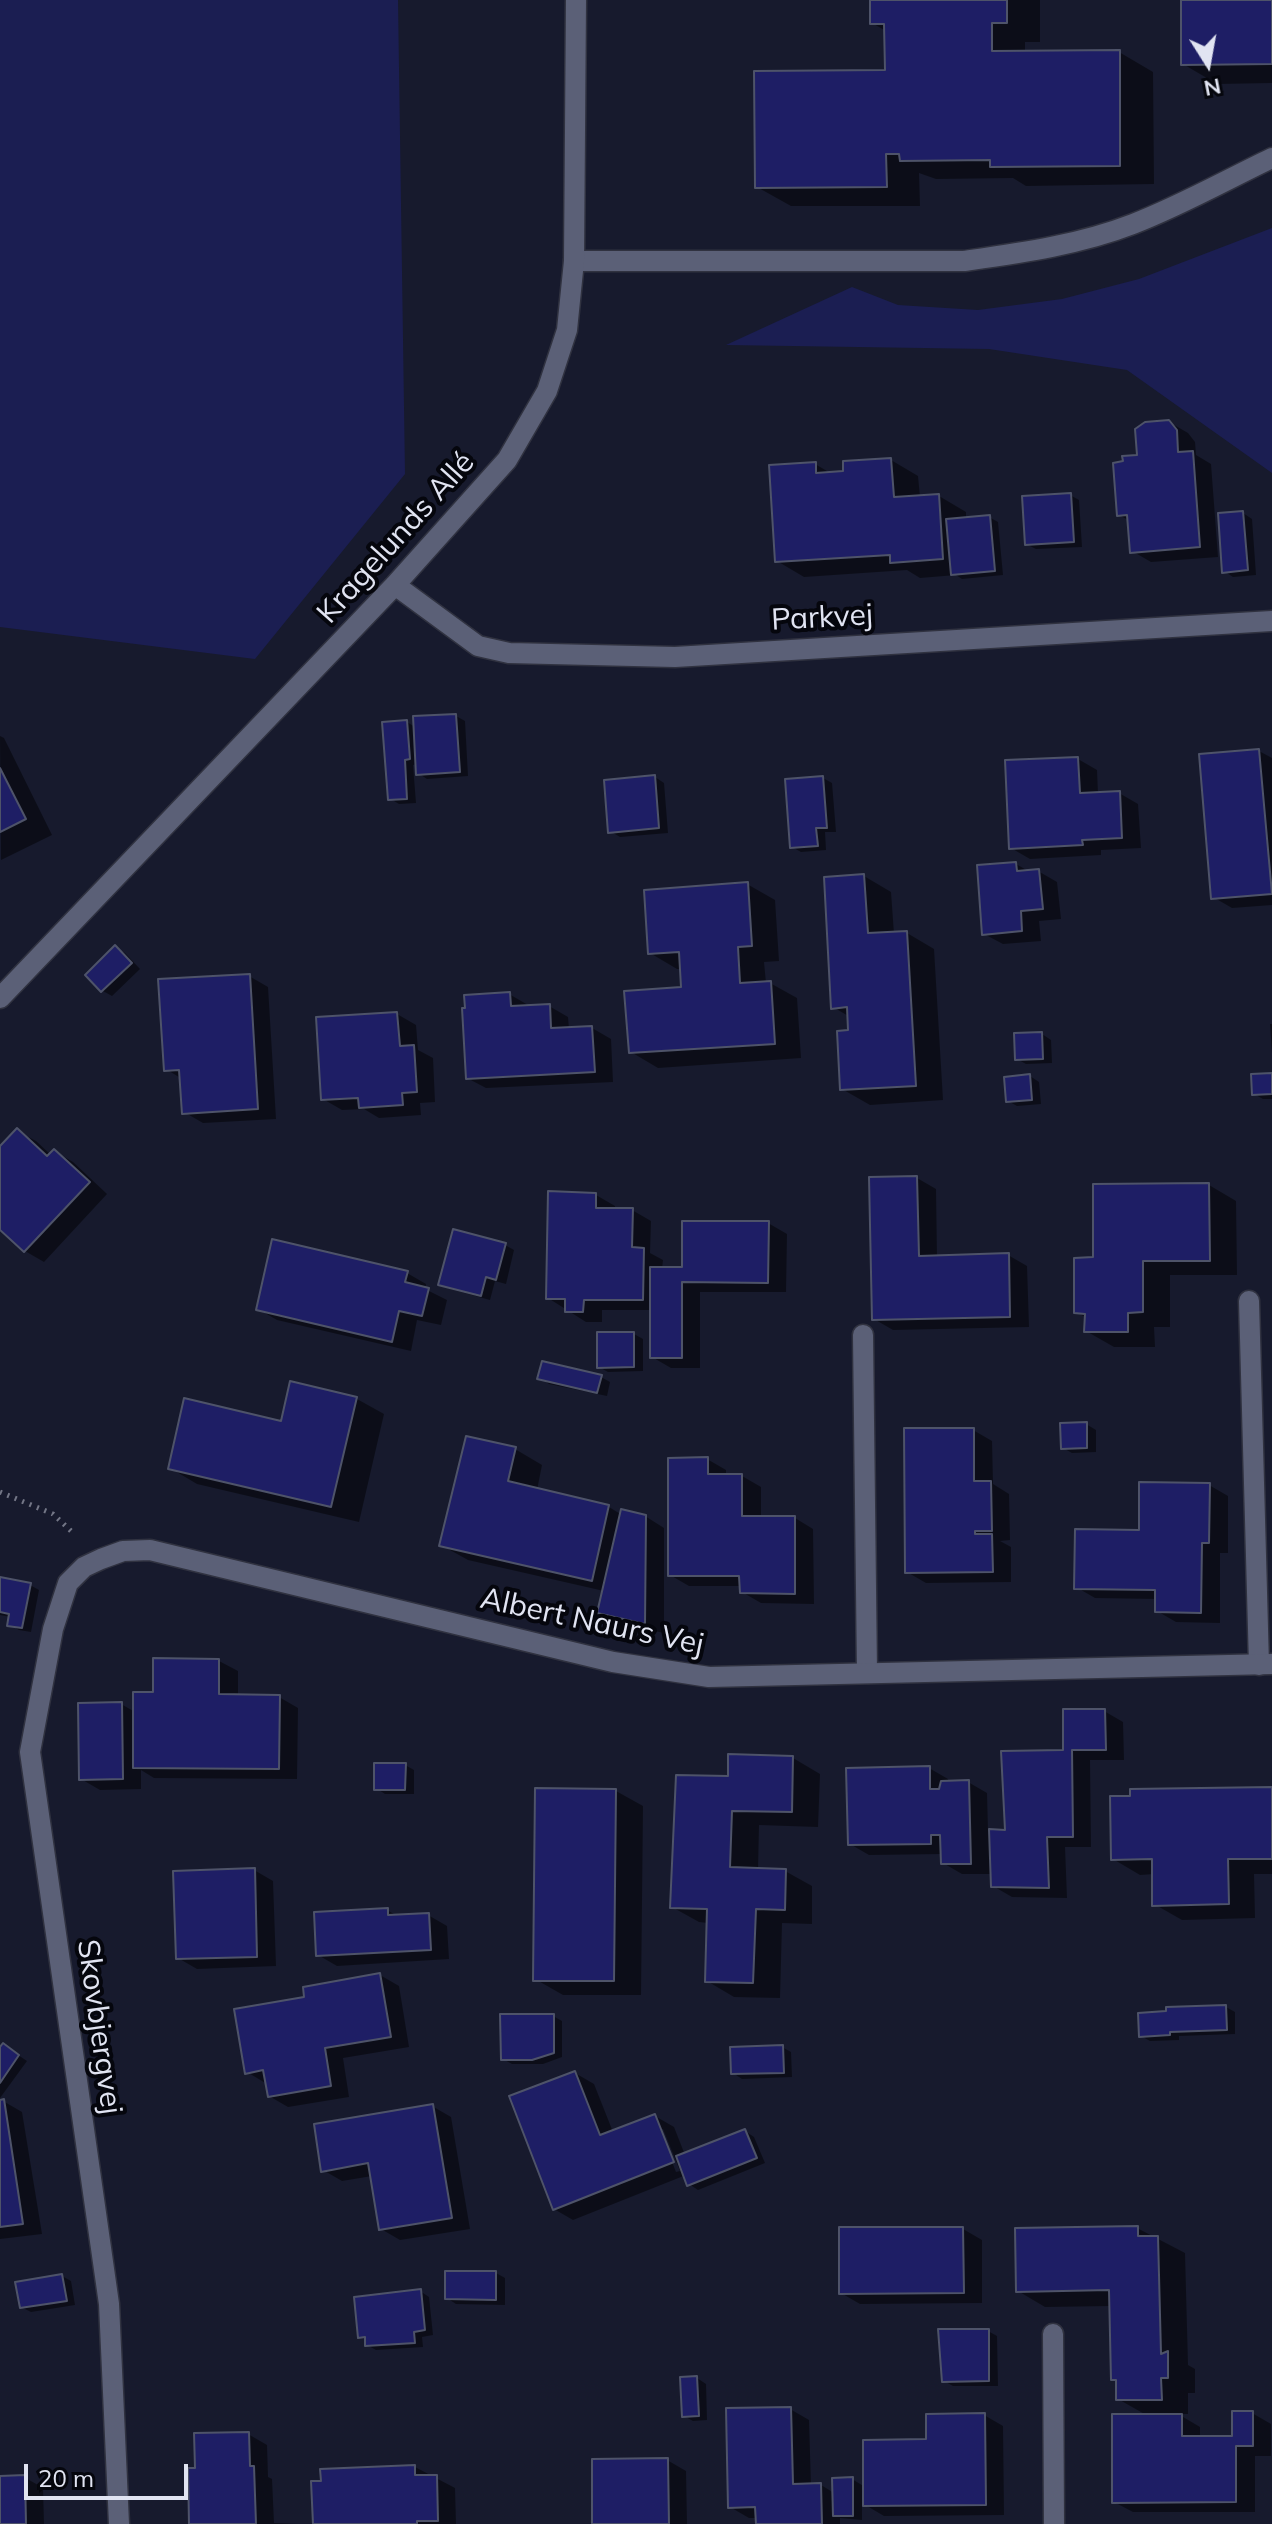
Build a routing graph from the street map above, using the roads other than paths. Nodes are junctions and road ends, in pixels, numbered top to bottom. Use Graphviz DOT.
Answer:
graph roads {
  1 [pos="576,0"];
  2 [pos="1272,158"];
  3 [pos="574,261"];
  4 [pos="395,585"];
  5 [pos="1272,621"];
  6 [pos="0,998"];
  7 [pos="1249,1301"];
  8 [pos="863,1335"];
  9 [pos="101,1559"];
  10 [pos="1265,1665"];
  11 [pos="867,1673"];
  12 [pos="1053,2334"];
  13 [pos="119,2524"];
  14 [pos="1054,2524"];
  1 -- 3 [label="street, Kragelunds Allé"];
  2 -- 3 [label="street"];
  3 -- 4 [label="street, Kragelunds Allé"];
  4 -- 5 [label="street, Parkvej"];
  4 -- 6 [label="street, Kragelunds Allé"];
  7 -- 10 [label="street"];
  8 -- 11 [label="street"];
  9 -- 11 [label="street, Albert Naurs Vej"];
  9 -- 13 [label="street, Skovbjergvej"];
  10 -- 11 [label="street, Albert Naurs Vej"];
  12 -- 14 [label="street"];
}
